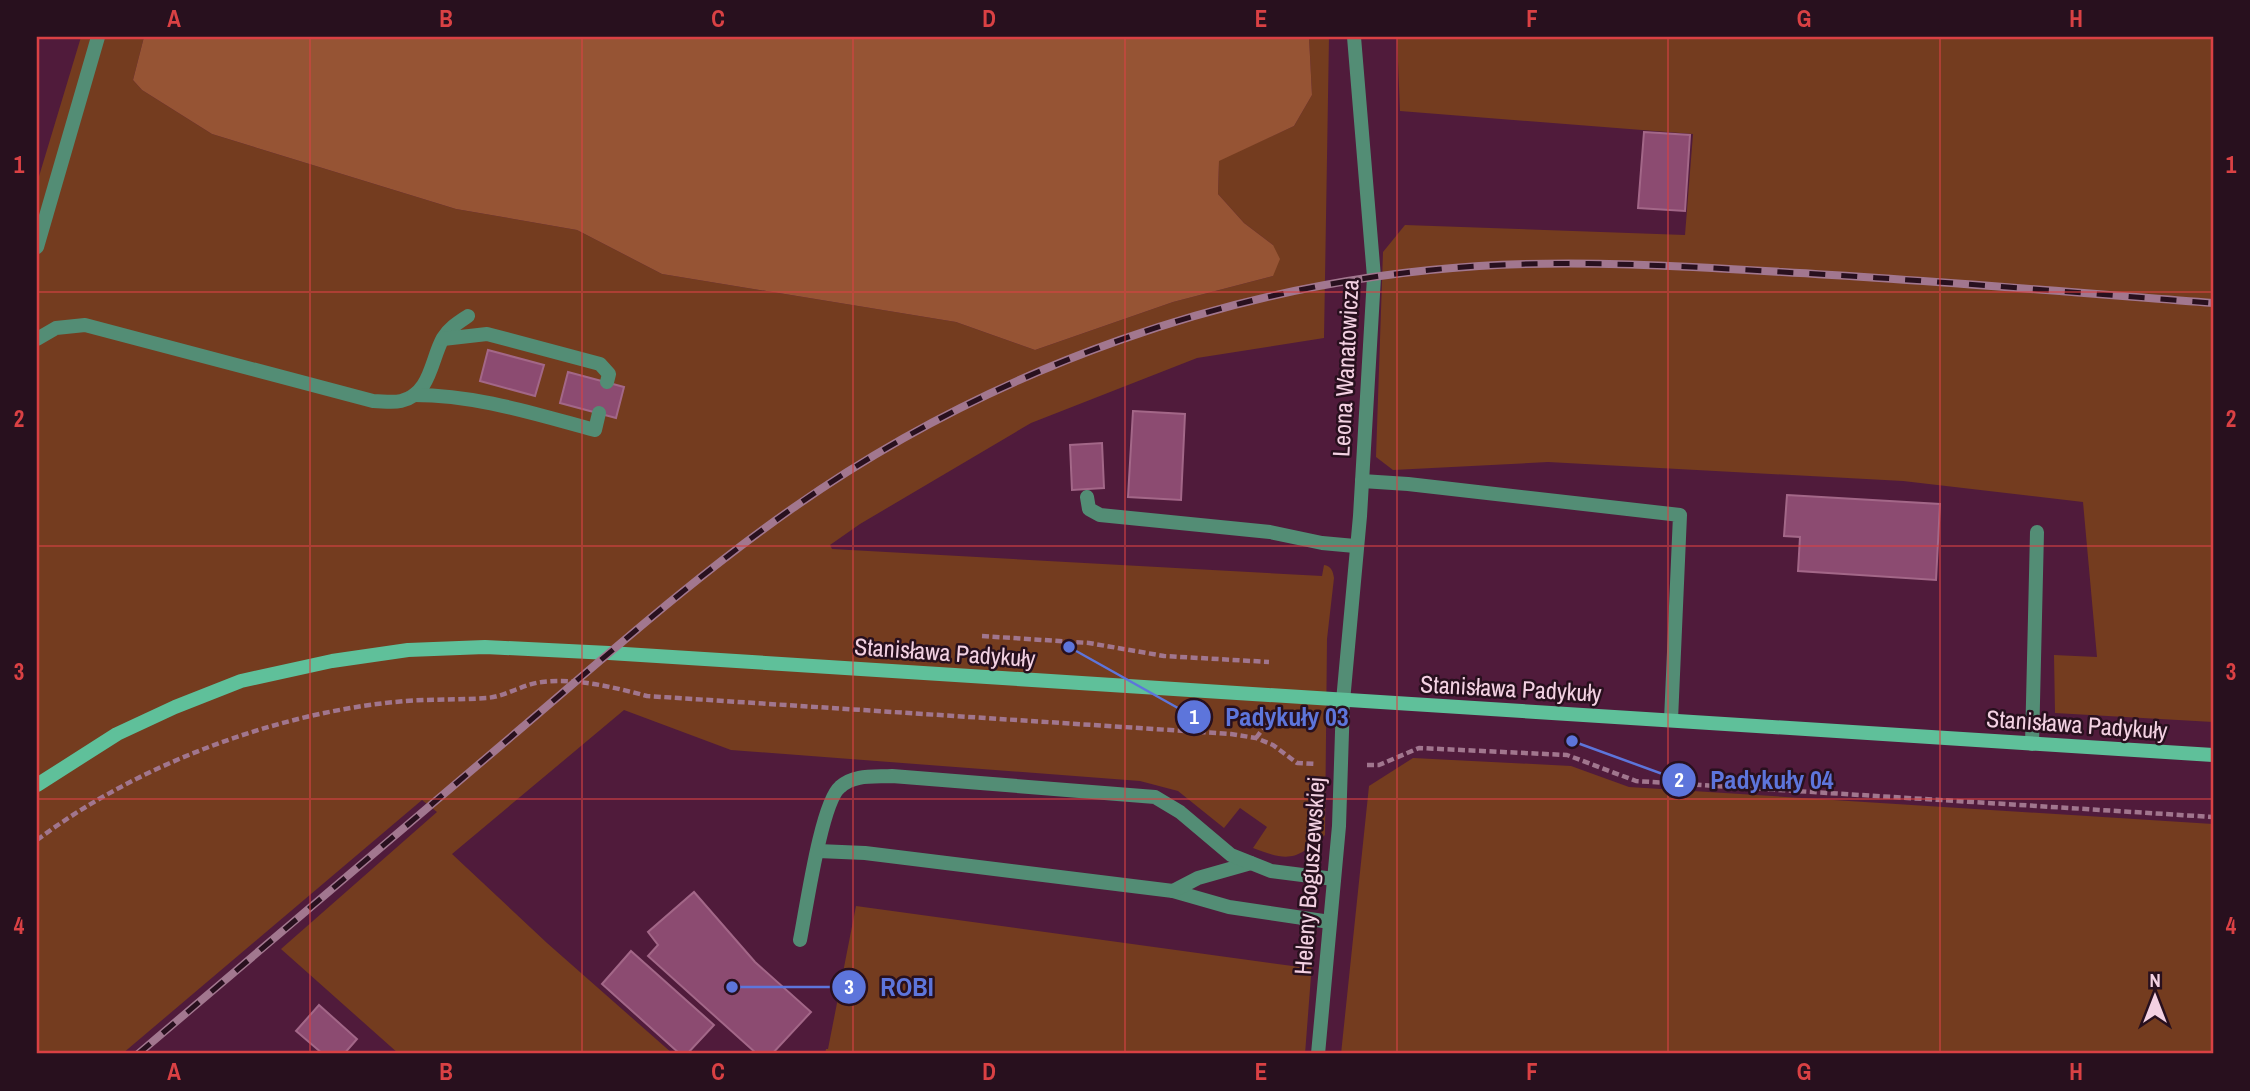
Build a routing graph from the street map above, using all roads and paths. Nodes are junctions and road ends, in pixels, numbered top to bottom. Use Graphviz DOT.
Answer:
graph roads {
  1 [pos="98,37"];
  2 [pos="1354,37"];
  3 [pos="37,247"];
  4 [pos="468,316"];
  5 [pos="37,339"];
  6 [pos="443,339"];
  7 [pos="607,382"];
  8 [pos="414,395"];
  9 [pos="599,413"];
  10 [pos="1362,481"];
  11 [pos="1087,497"];
  12 [pos="2037,532"];
  13 [pos="1355,546"];
  14 [pos="982,636"];
  15 [pos="1269,662"];
  16 [pos="1342,701"];
  17 [pos="1671,720"];
  18 [pos="1268,722"];
  19 [pos="1256,738"];
  20 [pos="2032,744"];
  21 [pos="2213,755"];
  22 [pos="1297,763"];
  23 [pos="1379,765"];
  24 [pos="37,785"];
  25 [pos="2213,817"];
  26 [pos="37,840"];
  27 [pos="818,851"];
  28 [pos="1251,863"];
  29 [pos="1334,879"];
  30 [pos="1173,891"];
  31 [pos="1330,922"];
  32 [pos="800,940"];
  33 [pos="1318,1054"];
  1 -- 3 [label="street"];
  2 -- 10 [label="street, Leona Wanatowicza"];
  4 -- 6 [label="street"];
  5 -- 8 [label="street"];
  6 -- 7 [label="street"];
  6 -- 8 [label="street"];
  8 -- 9 [label="street"];
  10 -- 13 [label="street, Leona Wanatowicza"];
  10 -- 17 [label="street"];
  11 -- 13 [label="street"];
  12 -- 20 [label="street"];
  13 -- 16 [label="street, Leona Wanatowicza"];
  14 -- 15 [label="path"];
  16 -- 17 [label="street, Stanisława Padykuły"];
  16 -- 24 [label="street, Stanisława Padykuły"];
  16 -- 29 [label="street, Heleny Boguszewskiej"];
  17 -- 20 [label="street, Stanisława Padykuły"];
  18 -- 19 [label="path"];
  19 -- 22 [label="path"];
  19 -- 26 [label="path"];
  20 -- 21 [label="street, Stanisława Padykuły"];
  23 -- 25 [label="path"];
  27 -- 28 [label="street"];
  27 -- 30 [label="street"];
  27 -- 32 [label="street"];
  28 -- 29 [label="street"];
  28 -- 30 [label="street"];
  29 -- 31 [label="street, Heleny Boguszewskiej"];
  30 -- 31 [label="street"];
  31 -- 33 [label="street, Heleny Boguszewskiej"];
}
